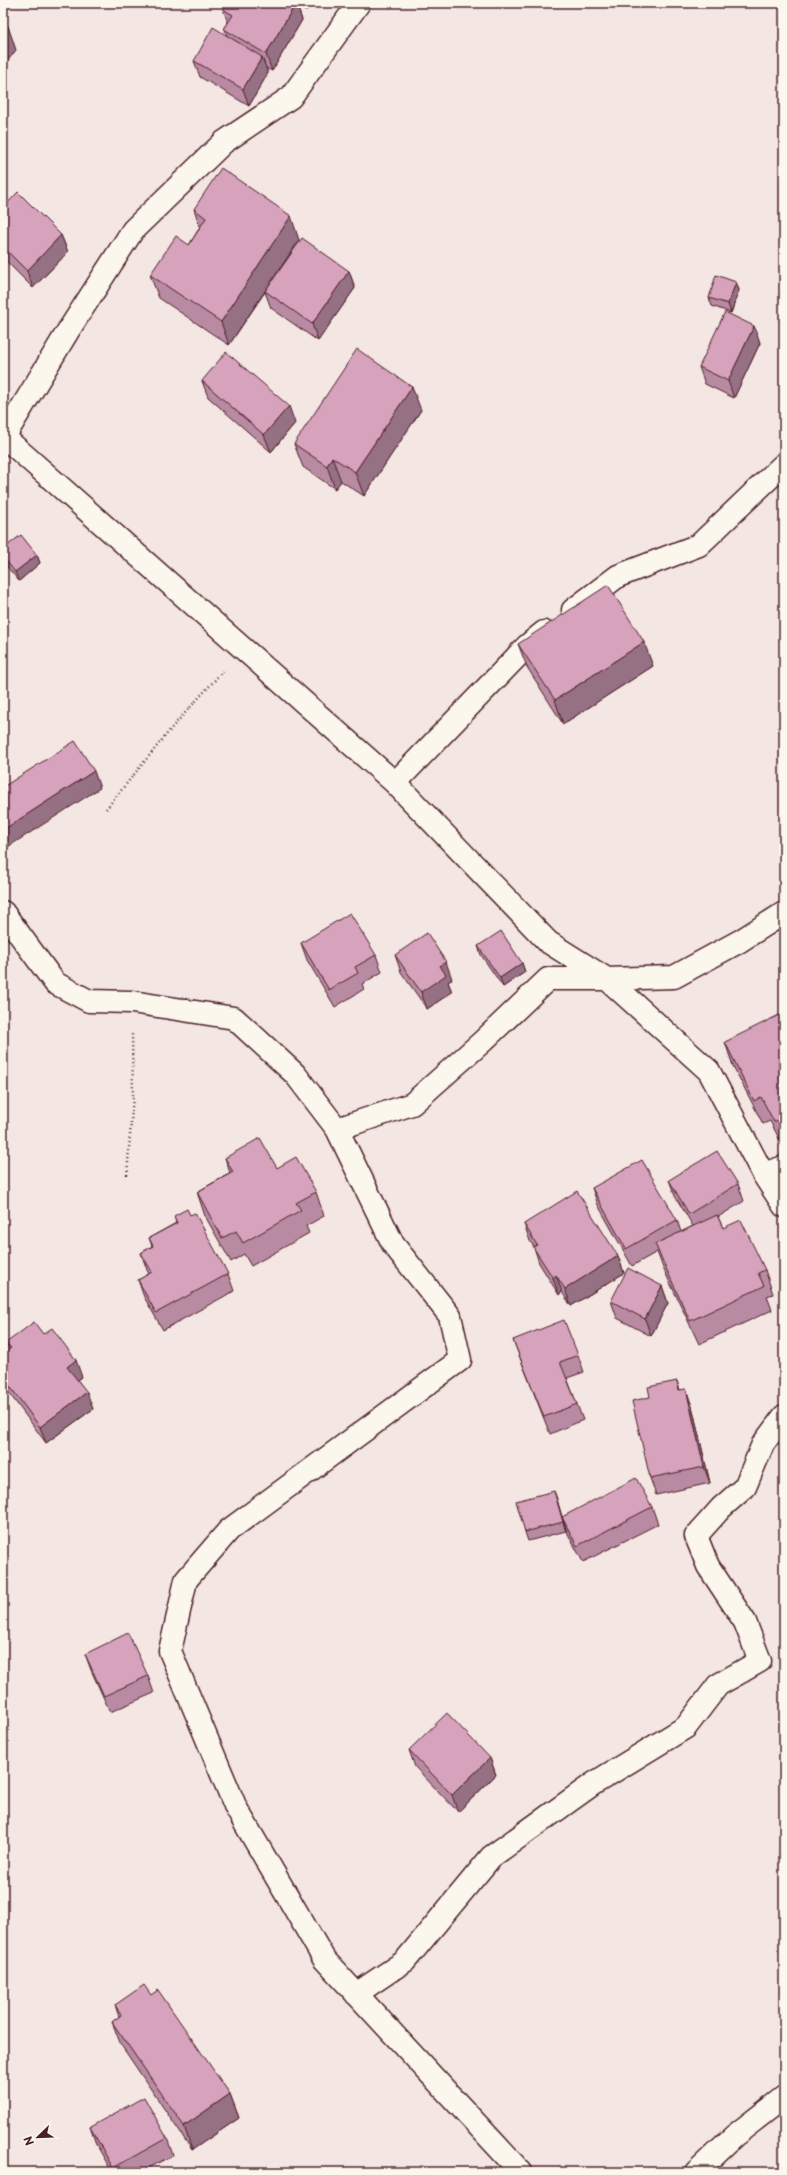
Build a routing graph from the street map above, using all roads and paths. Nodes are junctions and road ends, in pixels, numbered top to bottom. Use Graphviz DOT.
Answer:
graph roads {
  1 [pos="359,3"];
  2 [pos="3,438"];
  3 [pos="784,464"];
  4 [pos="243,648"];
  5 [pos="394,783"];
  6 [pos="106,809"];
  7 [pos="3,912"];
  8 [pos="784,913"];
  9 [pos="607,979"];
  10 [pos="132,1002"];
  11 [pos="337,1129"];
  12 [pos="784,1167"];
  13 [pos="763,1174"];
  14 [pos="127,1175"];
  15 [pos="784,1206"];
  16 [pos="784,1416"];
  17 [pos="356,1994"];
  18 [pos="784,2097"];
  19 [pos="521,2172"];
  20 [pos="696,2172"];
  1 -- 2 [label="street"];
  2 -- 4 [label="street"];
  3 -- 5 [label="street"];
  4 -- 5 [label="street"];
  4 -- 6 [label="path"];
  5 -- 9 [label="street"];
  7 -- 10 [label="street"];
  8 -- 9 [label="street"];
  9 -- 11 [label="street"];
  9 -- 13 [label="street"];
  10 -- 11 [label="street"];
  10 -- 14 [label="path"];
  11 -- 17 [label="street"];
  12 -- 13 [label="street"];
  13 -- 15 [label="street"];
  16 -- 17 [label="street"];
  17 -- 19 [label="street"];
  18 -- 20 [label="street"];
}
